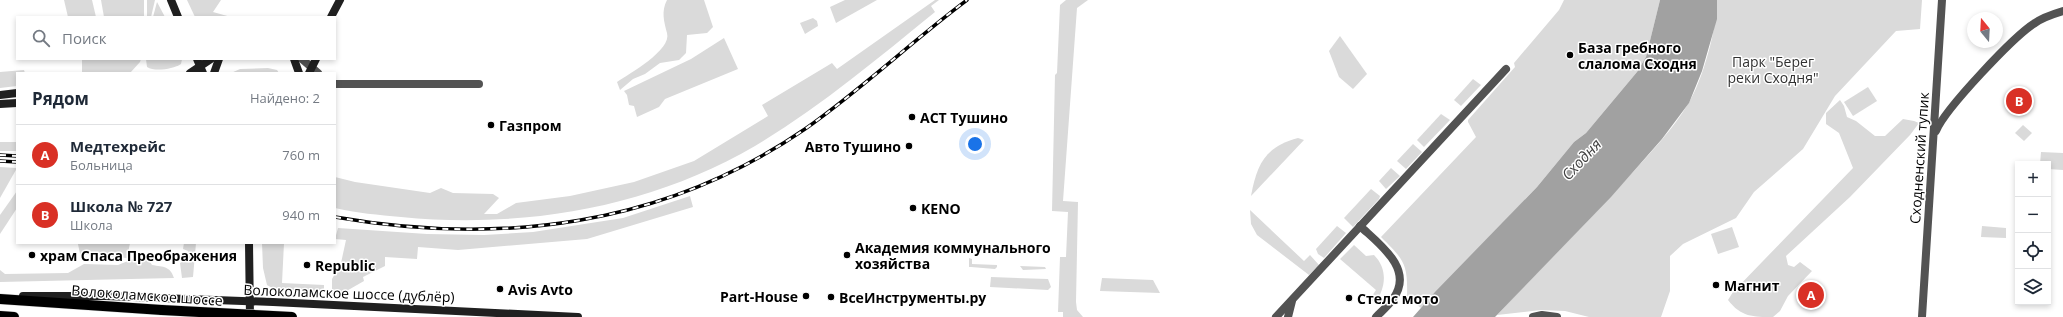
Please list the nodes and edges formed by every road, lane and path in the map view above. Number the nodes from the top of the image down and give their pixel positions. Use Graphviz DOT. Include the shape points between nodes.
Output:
graph roads {
  1 [pos="171,0"];
  2 [pos="340,0"];
  3 [pos="1942,0"];
  4 [pos="2063,11"];
  5 [pos="178,16"];
  6 [pos="332,16"];
  7 [pos="209,60"];
  8 [pos="219,60"];
  9 [pos="294,60"];
  10 [pos="303,60"];
  11 [pos="316,60"];
  12 [pos="200,66"];
  13 [pos="1506,69"];
  14 [pos="313,71"];
  15 [pos="191,72"];
  16 [pos="214,72"];
  17 [pos="299,72"];
  18 [pos="336,84"];
  19 [pos="479,84"];
  20 [pos="16,94"];
  21 [pos="0,95"];
  22 [pos="16,103"];
  23 [pos="0,104"];
  24 [pos="1934,136"];
  25 [pos="1360,226"];
  26 [pos="250,244"];
  27 [pos="1296,294"];
  28 [pos="0,298"];
  29 [pos="250,302"];
  30 [pos="0,316"];
  31 [pos="14,317"];
  32 [pos="250,317"];
  33 [pos="292,317"];
  34 [pos="578,317"];
  35 [pos="1276,317"];
  36 [pos="1288,317"];
  37 [pos="1376,317"];
  38 [pos="1533,317"];
  39 [pos="1557,317"];
  40 [pos="1922,317"];
  1 -- 5 [label="main road"];
  2 -- 6 [label="main road"];
  3 -- 24 [label="street, Сходненский тупик"];
  4 -- 24 [label="street" via="2034,23 2014,40 1946,112"];
  7 -- 12 [label="main road"];
  8 -- 16 [label="main road"];
  9 -- 17 [label="main road"];
  10 -- 14 [label="street"];
  11 -- 14 [label="main road"];
  12 -- 15 [label="main road"];
  13 -- 25 [label="street"];
  18 -- 19 [label="street"];
  20 -- 21 [label="main road"];
  22 -- 23 [label="main road"];
  24 -- 40 [label="street, Сходненский тупик"];
  25 -- 27 [label="street"];
  25 -- 37 [label="street" via="1395,260 1400,275 1400,283 1393,299"];
  26 -- 29 [label="main road"];
  27 -- 35 [label="street"];
  27 -- 36 [label="street" via="1290,305"];
  28 -- 29 [label="main road, Волоколамское шоссе (дублёр)" via="105,296"];
  28 -- 33 [label="main road, Волоколамское шоссе, bridge"];
  29 -- 32 [label="main road"];
  29 -- 34 [label="main road, Волоколамское шоссе (дублёр)"];
  30 -- 31 [label="main road"];
  38 -- 39 [label="street"];
}
